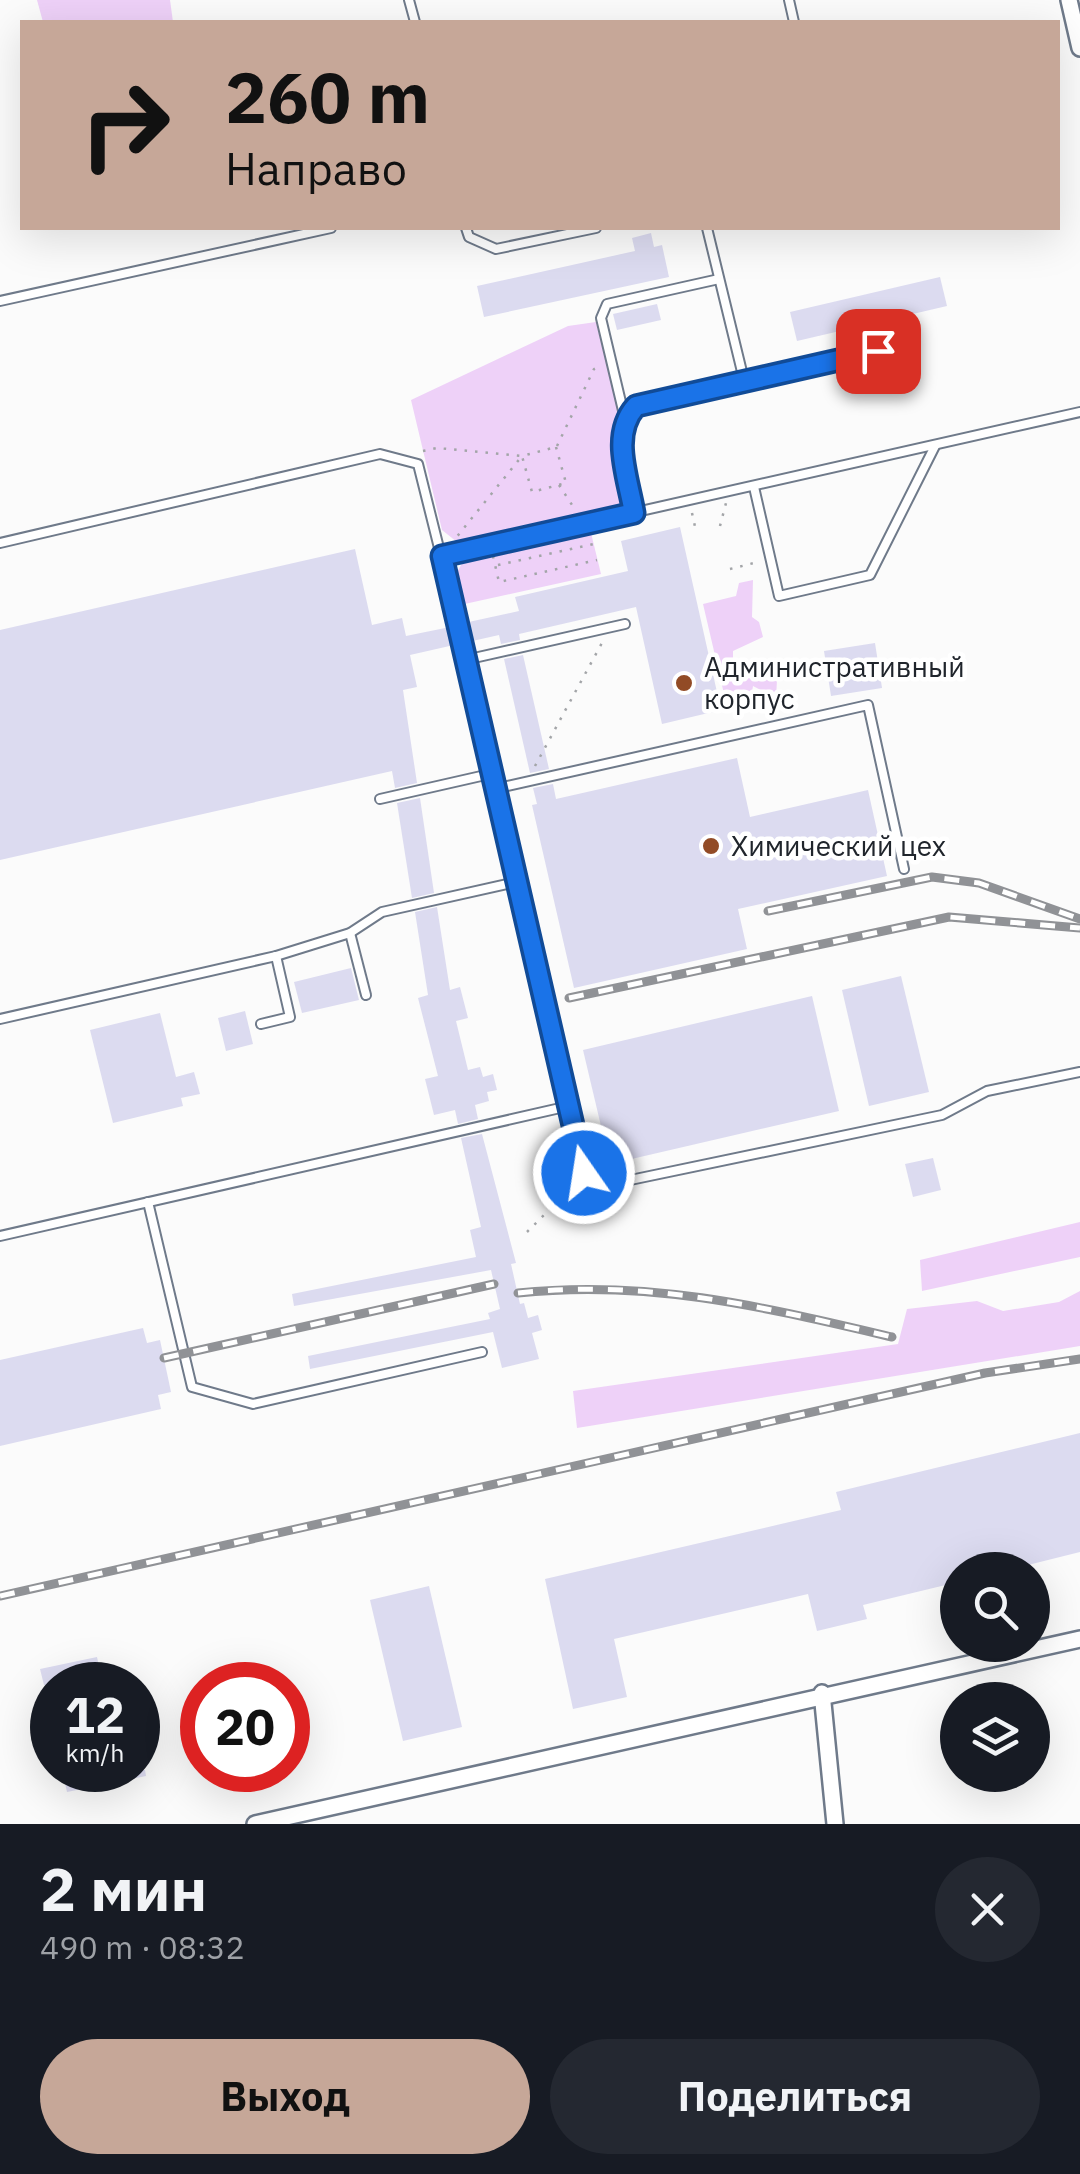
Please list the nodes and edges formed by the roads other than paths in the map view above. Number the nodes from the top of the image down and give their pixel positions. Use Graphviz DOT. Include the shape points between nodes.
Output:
graph roads {
  1 [pos="1069,0"];
  2 [pos="1080,48"];
  3 [pos="322,230"];
  4 [pos="467,230"];
  5 [pos="586,230"];
  6 [pos="707,230"];
  7 [pos="719,279"];
  8 [pos="0,301"];
  9 [pos="912,343"];
  10 [pos="744,380"];
  11 [pos="1080,412"];
  12 [pos="625,419"];
  13 [pos="935,446"];
  14 [pos="754,487"];
  15 [pos="634,513"];
  16 [pos="0,543"];
  17 [pos="442,556"];
  18 [pos="626,624"];
  19 [pos="465,660"];
  20 [pos="490,774"];
  21 [pos="494,789"];
  22 [pos="380,799"];
  23 [pos="904,869"];
  24 [pos="516,882"];
  25 [pos="350,933"];
  26 [pos="276,956"];
  27 [pos="366,995"];
  28 [pos="0,1018"];
  29 [pos="261,1024"];
  30 [pos="1080,1072"];
  31 [pos="568,1106"];
  32 [pos="148,1202"];
  33 [pos="0,1236"];
  34 [pos="482,1352"];
  35 [pos="1080,1639"];
  36 [pos="822,1693"];
  37 [pos="255,1824"];
  38 [pos="835,1824"];
  1 -- 2 [label="street"];
  3 -- 8 [label="lane"];
  4 -- 5 [label="lane" via="469,238 496,249"];
  6 -- 7 [label="lane"];
  7 -- 10 [label="lane"];
  7 -- 12 [label="lane" via="607,304 601,318"];
  9 -- 10 [label="lane"];
  10 -- 12 [label="lane" via="636,406"];
  11 -- 13 [label="lane"];
  12 -- 15 [label="lane" via="620,434"];
  13 -- 14 [label="lane"];
  13 -- 14 [label="lane" via="870,574 779,596"];
  14 -- 15 [label="lane"];
  15 -- 17 [label="lane"];
  16 -- 17 [label="lane" via="380,454 418,464"];
  17 -- 19 [label="lane"];
  18 -- 19 [label="lane"];
  19 -- 20 [label="lane"];
  20 -- 21 [label="lane"];
  20 -- 22 [label="lane"];
  21 -- 23 [label="lane" via="868,705"];
  21 -- 24 [label="lane"];
  24 -- 25 [label="lane" via="382,912"];
  24 -- 31 [label="lane"];
  25 -- 26 [label="lane"];
  25 -- 27 [label="lane"];
  26 -- 28 [label="lane"];
  26 -- 29 [label="lane" via="290,1017"];
  30 -- 31 [label="lane" via="986,1091 942,1115 616,1183 584,1173"];
  31 -- 32 [label="lane"];
  32 -- 33 [label="lane"];
  32 -- 34 [label="lane" via="192,1387 252,1404"];
  35 -- 36 [label="street"];
  36 -- 37 [label="street"];
  36 -- 38 [label="street"];
}
